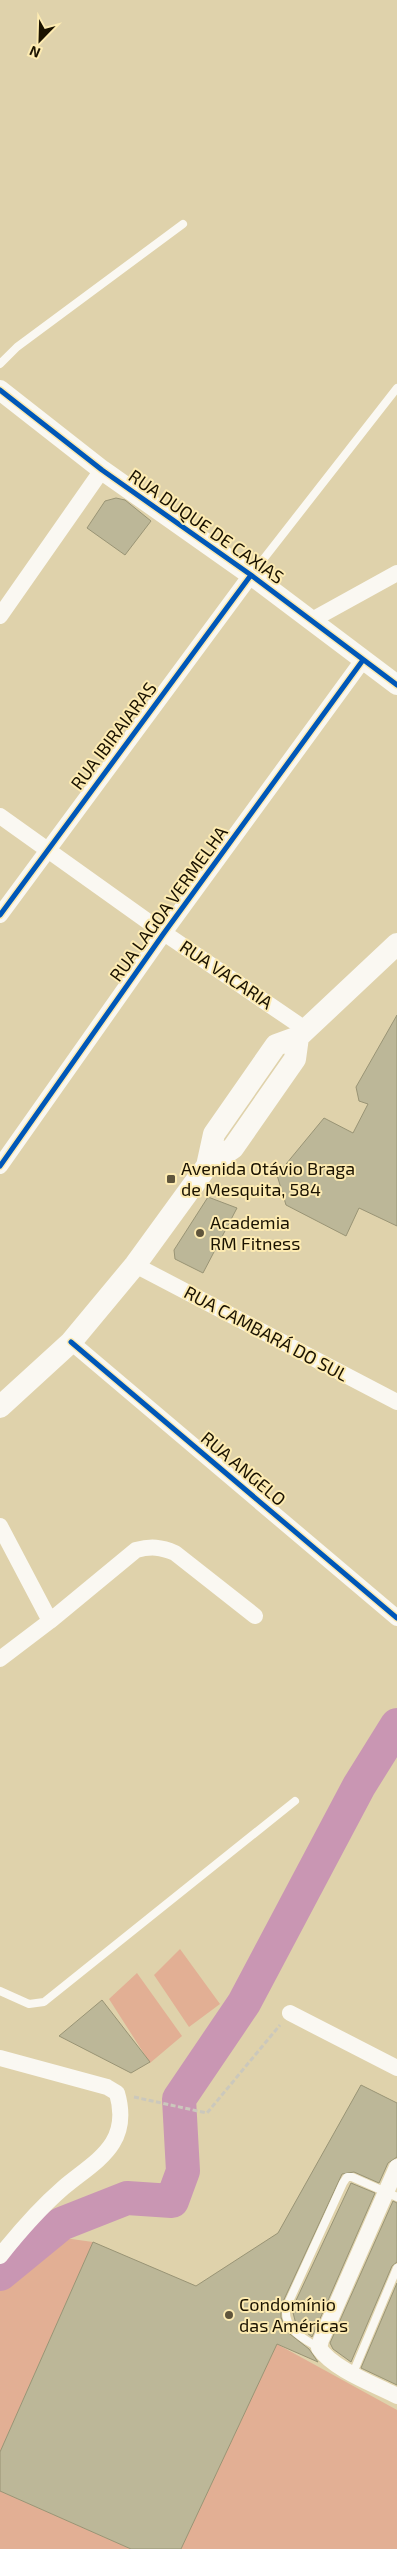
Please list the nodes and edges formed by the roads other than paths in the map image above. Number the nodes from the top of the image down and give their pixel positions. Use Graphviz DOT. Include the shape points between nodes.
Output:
graph roads {
  1 [pos="183,224"];
  2 [pos="0,364"];
  3 [pos="397,388"];
  4 [pos="0,390"];
  5 [pos="102,470"];
  6 [pos="397,573"];
  7 [pos="250,575"];
  8 [pos="0,616"];
  9 [pos="312,620"];
  10 [pos="364,660"];
  11 [pos="397,684"];
  12 [pos="0,816"];
  13 [pos="46,850"];
  14 [pos="0,915"];
  15 [pos="164,933"];
  16 [pos="397,944"];
  17 [pos="302,1033"];
  18 [pos="0,1166"];
  19 [pos="135,1264"];
  20 [pos="71,1342"];
  21 [pos="397,1402"];
  22 [pos="0,1407"];
  23 [pos="0,1526"];
  24 [pos="255,1616"];
  25 [pos="397,1618"];
  26 [pos="50,1621"];
  27 [pos="0,1659"];
  28 [pos="295,1801"];
  29 [pos="0,1991"];
  30 [pos="290,2013"];
  31 [pos="0,2058"];
  32 [pos="397,2068"];
  33 [pos="397,2167"];
  34 [pos="392,2194"];
  35 [pos="0,2256"];
  36 [pos="397,2268"];
  37 [pos="319,2348"];
  38 [pos="353,2373"];
  39 [pos="397,2396"];
  1 -- 2 [label="lane" via="18,347"];
  3 -- 7 [label="lane"];
  4 -- 5 [label="street, RUA DUQUE DE CAXIAS"];
  5 -- 7 [label="street, RUA DUQUE DE CAXIAS"];
  5 -- 8 [label="street"];
  6 -- 9 [label="street"];
  7 -- 9 [label="street, RUA DUQUE DE CAXIAS"];
  7 -- 13 [label="street, RUA IBIRAIARAS"];
  9 -- 10 [label="street, RUA DUQUE DE CAXIAS"];
  10 -- 11 [label="street, RUA DUQUE DE CAXIAS"];
  10 -- 15 [label="street, RUA LAGOA VERMELHA"];
  12 -- 13 [label="street, RUA VACARIA"];
  13 -- 14 [label="street, RUA IBIRAIARAS"];
  13 -- 15 [label="street, RUA VACARIA"];
  15 -- 17 [label="street, RUA VACARIA"];
  15 -- 18 [label="street, RUA LAGOA VERMELHA"];
  16 -- 17 [label="main road"];
  17 -- 19 [label="main road" via="277,1044 263,1061 214,1134 207,1166"];
  19 -- 20 [label="main road"];
  19 -- 21 [label="street, RUA CAMBARÁ DO SUL"];
  20 -- 22 [label="main road"];
  20 -- 25 [label="street, RUA ANGELO"];
  23 -- 26 [label="street"];
  24 -- 26 [label="street" via="175,1553 148,1547 136,1550"];
  26 -- 27 [label="street"];
  28 -- 29 [label="lane" via="44,2002 29,2004"];
  30 -- 32 [label="street"];
  31 -- 35 [label="street" via="112,2090 120,2113 110,2149 63,2188"];
  33 -- 34 [label="street"];
  34 -- 37 [label="street"];
  34 -- 37 [label="lane" via="347,2177 286,2308 285,2318 290,2328"];
  36 -- 38 [label="lane"];
  37 -- 38 [label="street" via="336,2364"];
  38 -- 39 [label="street"];
}
